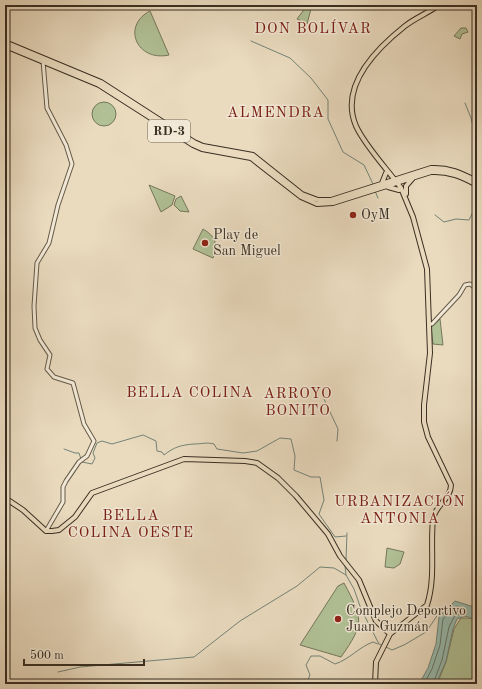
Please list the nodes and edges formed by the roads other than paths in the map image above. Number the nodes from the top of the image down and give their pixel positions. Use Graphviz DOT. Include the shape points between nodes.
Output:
graph roads {
  1 [pos="434,5"];
  2 [pos="439,5"];
  3 [pos="5,42"];
  4 [pos="5,46"];
  5 [pos="43,60"];
  6 [pos="388,173"];
  7 [pos="402,177"];
  8 [pos="415,177"];
  9 [pos="394,181"];
  10 [pos="477,181"];
  11 [pos="384,185"];
  12 [pos="477,185"];
  13 [pos="399,190"];
  14 [pos="406,199"];
  15 [pos="413,222"];
  16 [pos="477,289"];
  17 [pos="429,324"];
  18 [pos="5,498"];
  19 [pos="46,531"];
  20 [pos="390,634"];
  21 [pos="375,684"];
  1 -- 6 [label="main road" via="404,23 370,56 359,72 352,91 350,110 354,129"];
  2 -- 6 [label="main road" via="405,26 372,57 360,74 354,92 352,108 357,127"];
  3 -- 5 [label="main road, RD-3"];
  4 -- 5 [label="main road, RD-3"];
  5 -- 11 [label="main road, RD-3" via="99,85 192,145 253,159 301,197 313,203 329,204"];
  5 -- 19 [label="street" via="47,108 66,145 72,164 48,246 37,261 35,325 40,340 50,355 47,369 54,378 73,383 84,424 94,439 89,454 66,480 63,502"];
  6 -- 7 [label="main road"];
  6 -- 9 [label="main road"];
  6 -- 11 [label="main road"];
  7 -- 9 [label="main road, RD-3"];
  7 -- 10 [label="main road, RD-3" via="441,167 452,169"];
  8 -- 9 [label="main road, RD-3"];
  8 -- 12 [label="main road, RD-3" via="442,171"];
  8 -- 14 [label="main road" via="406,186"];
  9 -- 11 [label="main road, RD-3"];
  9 -- 13 [label="main road"];
  9 -- 14 [label="main road"];
  11 -- 13 [label="main road"];
  13 -- 15 [label="main road"];
  14 -- 15 [label="main road"];
  15 -- 17 [label="main road" via="427,266"];
  16 -- 17 [label="street" via="469,284 465,285 460,296 432,324"];
  17 -- 20 [label="main road" via="430,353 424,422 428,437 452,488 433,519 426,605"];
  18 -- 19 [label="main road"];
  19 -- 20 [label="main road" via="59,530 79,513 92,493 164,466 184,459 245,461 264,467 278,478 328,534 340,556 359,580 376,621"];
  20 -- 21 [label="main road" via="375,667"];
}
